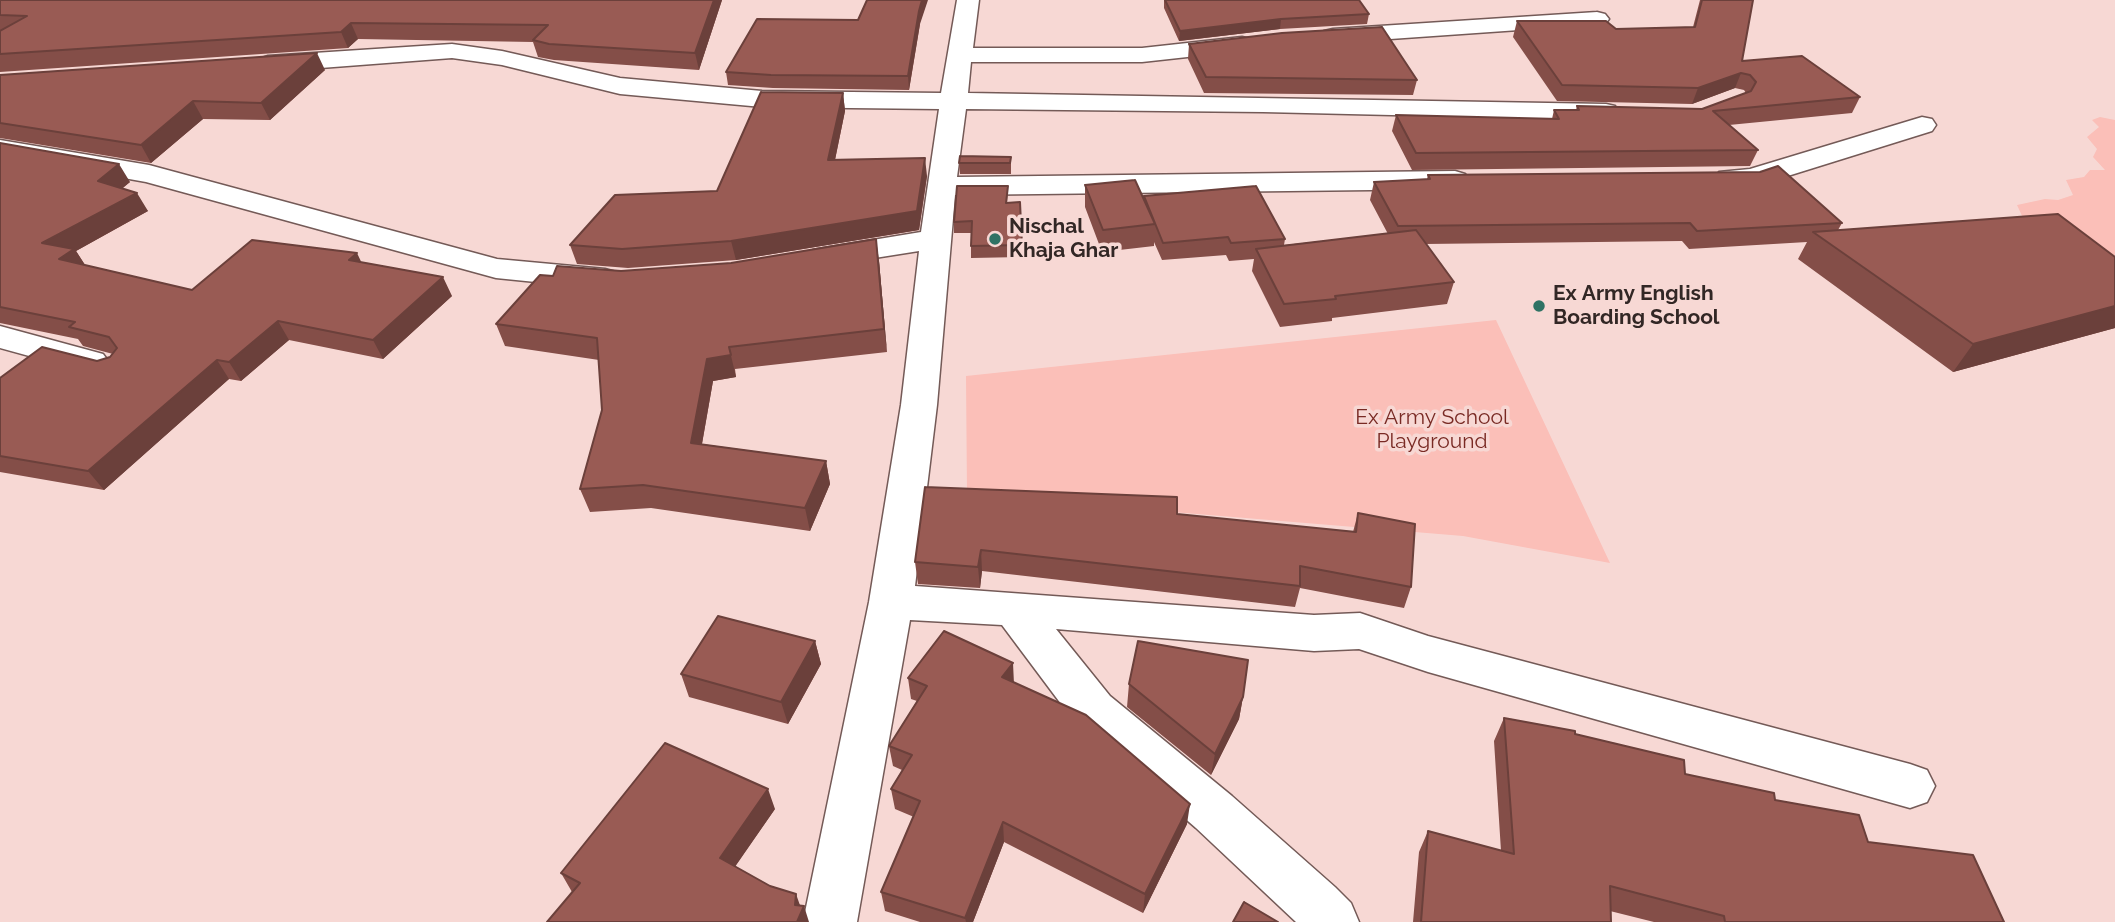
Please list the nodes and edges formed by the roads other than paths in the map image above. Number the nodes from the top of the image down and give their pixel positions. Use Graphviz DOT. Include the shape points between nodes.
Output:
graph roads {
  1 [pos="968,0"];
  2 [pos="1597,19"];
  3 [pos="1305,37"];
  4 [pos="1266,41"];
  5 [pos="960,55"];
  6 [pos="245,66"];
  7 [pos="954,100"];
  8 [pos="1636,113"];
  9 [pos="1922,125"];
  10 [pos="0,148"];
  11 [pos="1698,178"];
  12 [pos="1481,179"];
  13 [pos="941,186"];
  14 [pos="936,239"];
  15 [pos="802,261"];
  16 [pos="628,281"];
  17 [pos="0,337"];
  18 [pos="110,367"];
  19 [pos="891,602"];
  20 [pos="1014,609"];
  21 [pos="1910,786"];
  22 [pos="830,922"];
  23 [pos="1332,922"];
  1 -- 5 [label="street"];
  2 -- 3 [label="street"];
  4 -- 5 [label="street" via="1142,55"];
  5 -- 7 [label="street"];
  6 -- 7 [label="street" via="452,51 620,86 762,99"];
  7 -- 8 [label="street"];
  7 -- 13 [label="street"];
  9 -- 11 [label="street" via="1752,178"];
  10 -- 16 [label="street" via="162,177 496,268"];
  12 -- 13 [label="street"];
  13 -- 14 [label="street"];
  14 -- 15 [label="street"];
  14 -- 19 [label="street" via="919,405"];
  17 -- 18 [label="street"];
  19 -- 20 [label="street"];
  19 -- 22 [label="street"];
  20 -- 21 [label="street" via="1314,633 1360,631 1428,654"];
  20 -- 23 [label="street" via="1093,710 1214,812"];
}
